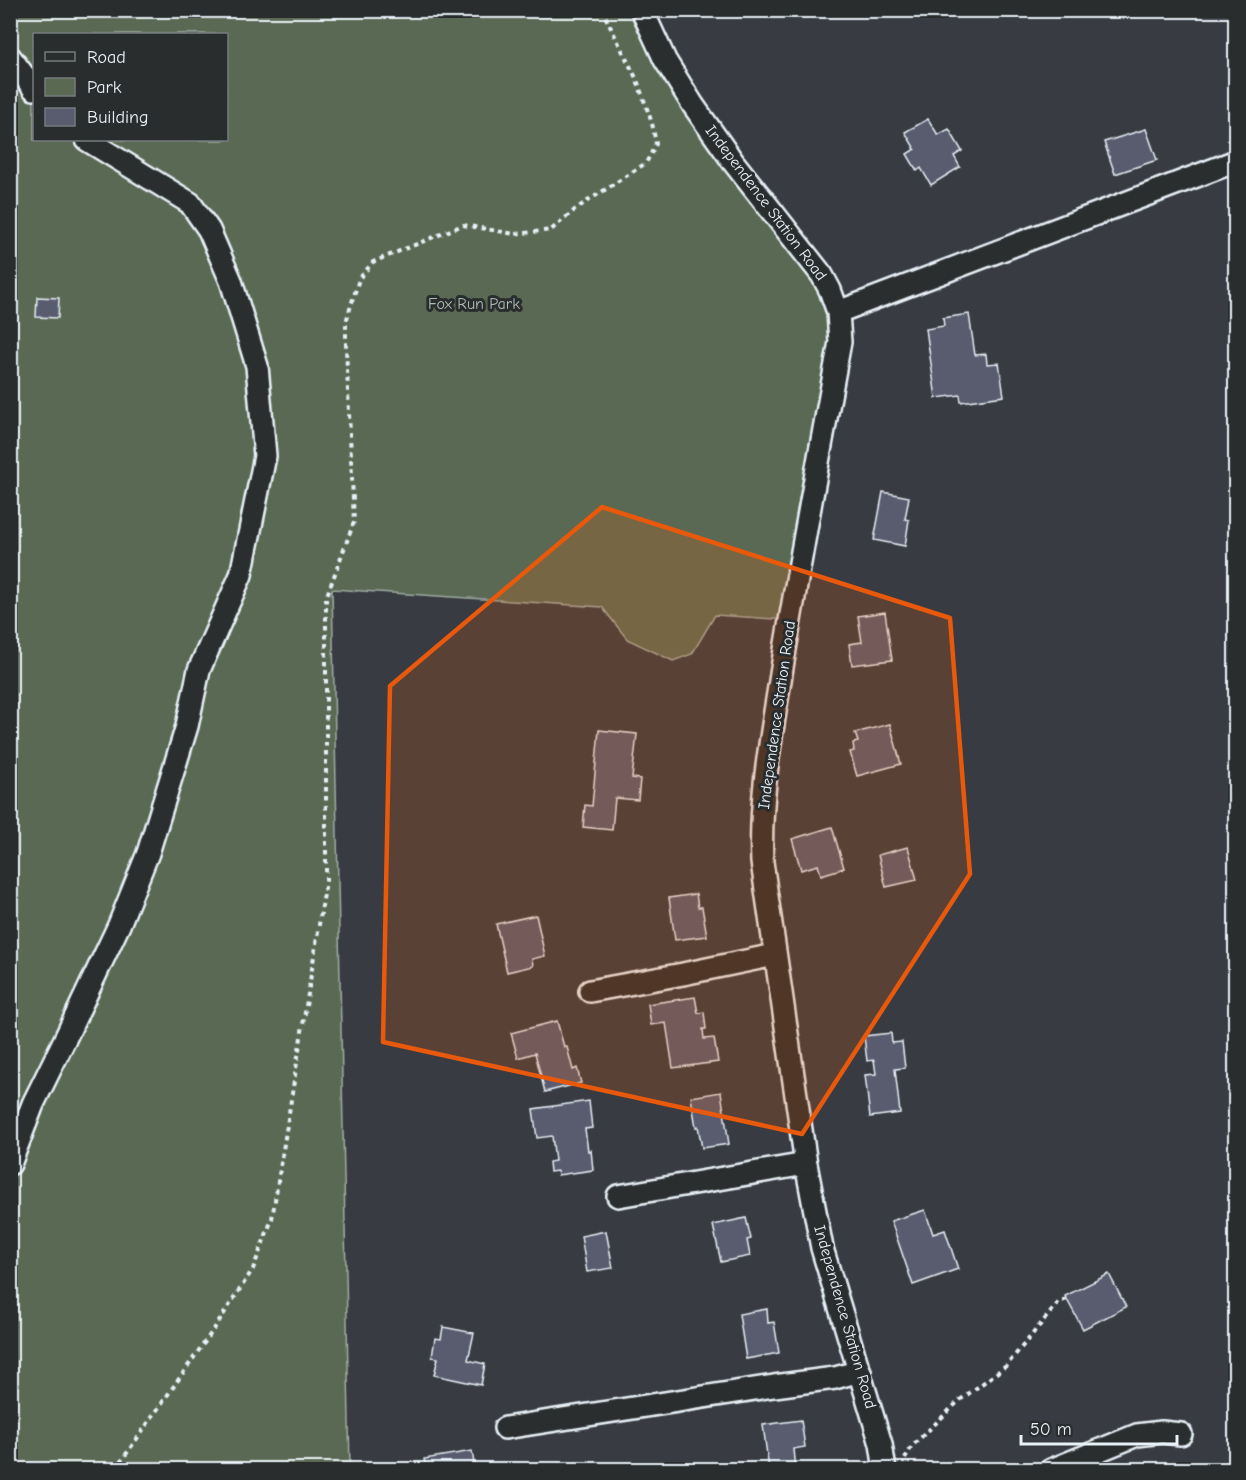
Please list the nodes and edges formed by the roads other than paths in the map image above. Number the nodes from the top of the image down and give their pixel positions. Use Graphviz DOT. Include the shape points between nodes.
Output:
graph roads {
  1 [pos="642,10"];
  2 [pos="10,57"];
  3 [pos="33,88"];
  4 [pos="89,141"];
  5 [pos="1236,161"];
  6 [pos="838,312"];
  7 [pos="775,955"];
  8 [pos="590,992"];
  9 [pos="10,1164"];
  10 [pos="806,1164"];
  11 [pos="618,1196"];
  12 [pos="860,1371"];
  13 [pos="504,1428"];
  14 [pos="1181,1434"];
  15 [pos="885,1467"];
  16 [pos="1051,1470"];
  1 -- 6 [label="street, Independence Station Road" via="664,60 693,105 822,275"];
  2 -- 3 [label="street"];
  4 -- 9 [label="street" via="190,203 209,230 231,281 257,366 265,456 241,575 199,670 187,726 148,853 119,925 33,1104"];
  5 -- 6 [label="street"];
  6 -- 7 [label="street, Independence Station Road" via="840,342 764,785 760,838"];
  7 -- 8 [label="street"];
  7 -- 10 [label="street, Independence Station Road"];
  10 -- 11 [label="street"];
  10 -- 12 [label="street, Independence Station Road" via="822,1248"];
  12 -- 13 [label="street"];
  12 -- 15 [label="street, Independence Station Road"];
  14 -- 16 [label="street" via="1137,1435"];
}
